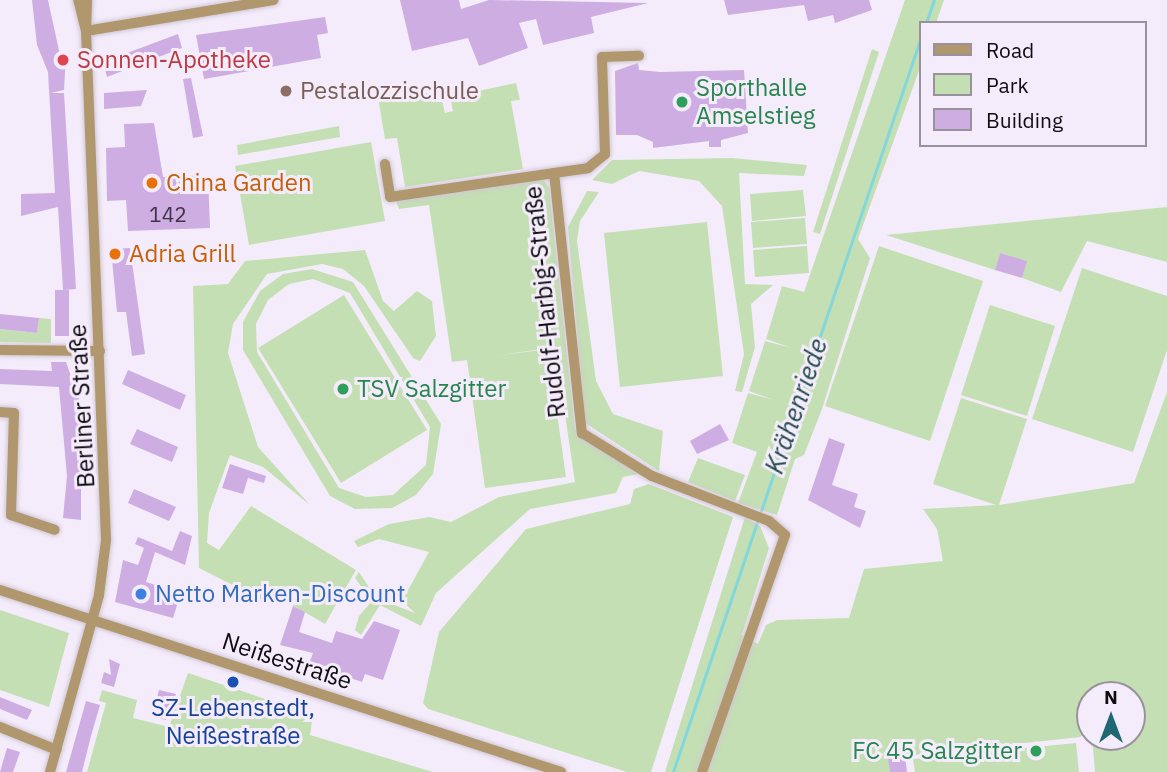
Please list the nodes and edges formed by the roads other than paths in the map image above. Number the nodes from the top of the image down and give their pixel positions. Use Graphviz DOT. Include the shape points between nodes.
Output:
graph roads {
  1 [pos="78,0"];
  2 [pos="87,0"];
  3 [pos="273,0"];
  4 [pos="86,31"];
  5 [pos="639,56"];
  6 [pos="385,164"];
  7 [pos="554,173"];
  8 [pos="0,350"];
  9 [pos="100,351"];
  10 [pos="0,412"];
  11 [pos="55,530"];
  12 [pos="0,590"];
  13 [pos="93,620"];
  14 [pos="0,727"];
  15 [pos="57,750"];
  16 [pos="50,772"];
  17 [pos="561,772"];
  18 [pos="702,772"];
  1 -- 4 [label="street, Berliner Straße"];
  2 -- 4 [label="street, Berliner Straße"];
  3 -- 4 [label="street"];
  4 -- 9 [label="street, Berliner Straße"];
  5 -- 7 [label="street" via="602,57 606,154 587,168"];
  6 -- 7 [label="street, Rudolf-Harbig-Straße" via="390,197"];
  7 -- 18 [label="street, Rudolf-Harbig-Straße" via="582,433 652,476 782,529 785,542"];
  8 -- 9 [label="street"];
  9 -- 13 [label="street, Berliner Straße" via="106,540"];
  10 -- 11 [label="street" via="14,413 12,515"];
  12 -- 13 [label="street, Neißestraße"];
  13 -- 15 [label="street, Berliner Straße"];
  13 -- 17 [label="street, Neißestraße"];
  14 -- 15 [label="street"];
  15 -- 16 [label="street, Berliner Straße"];
}
